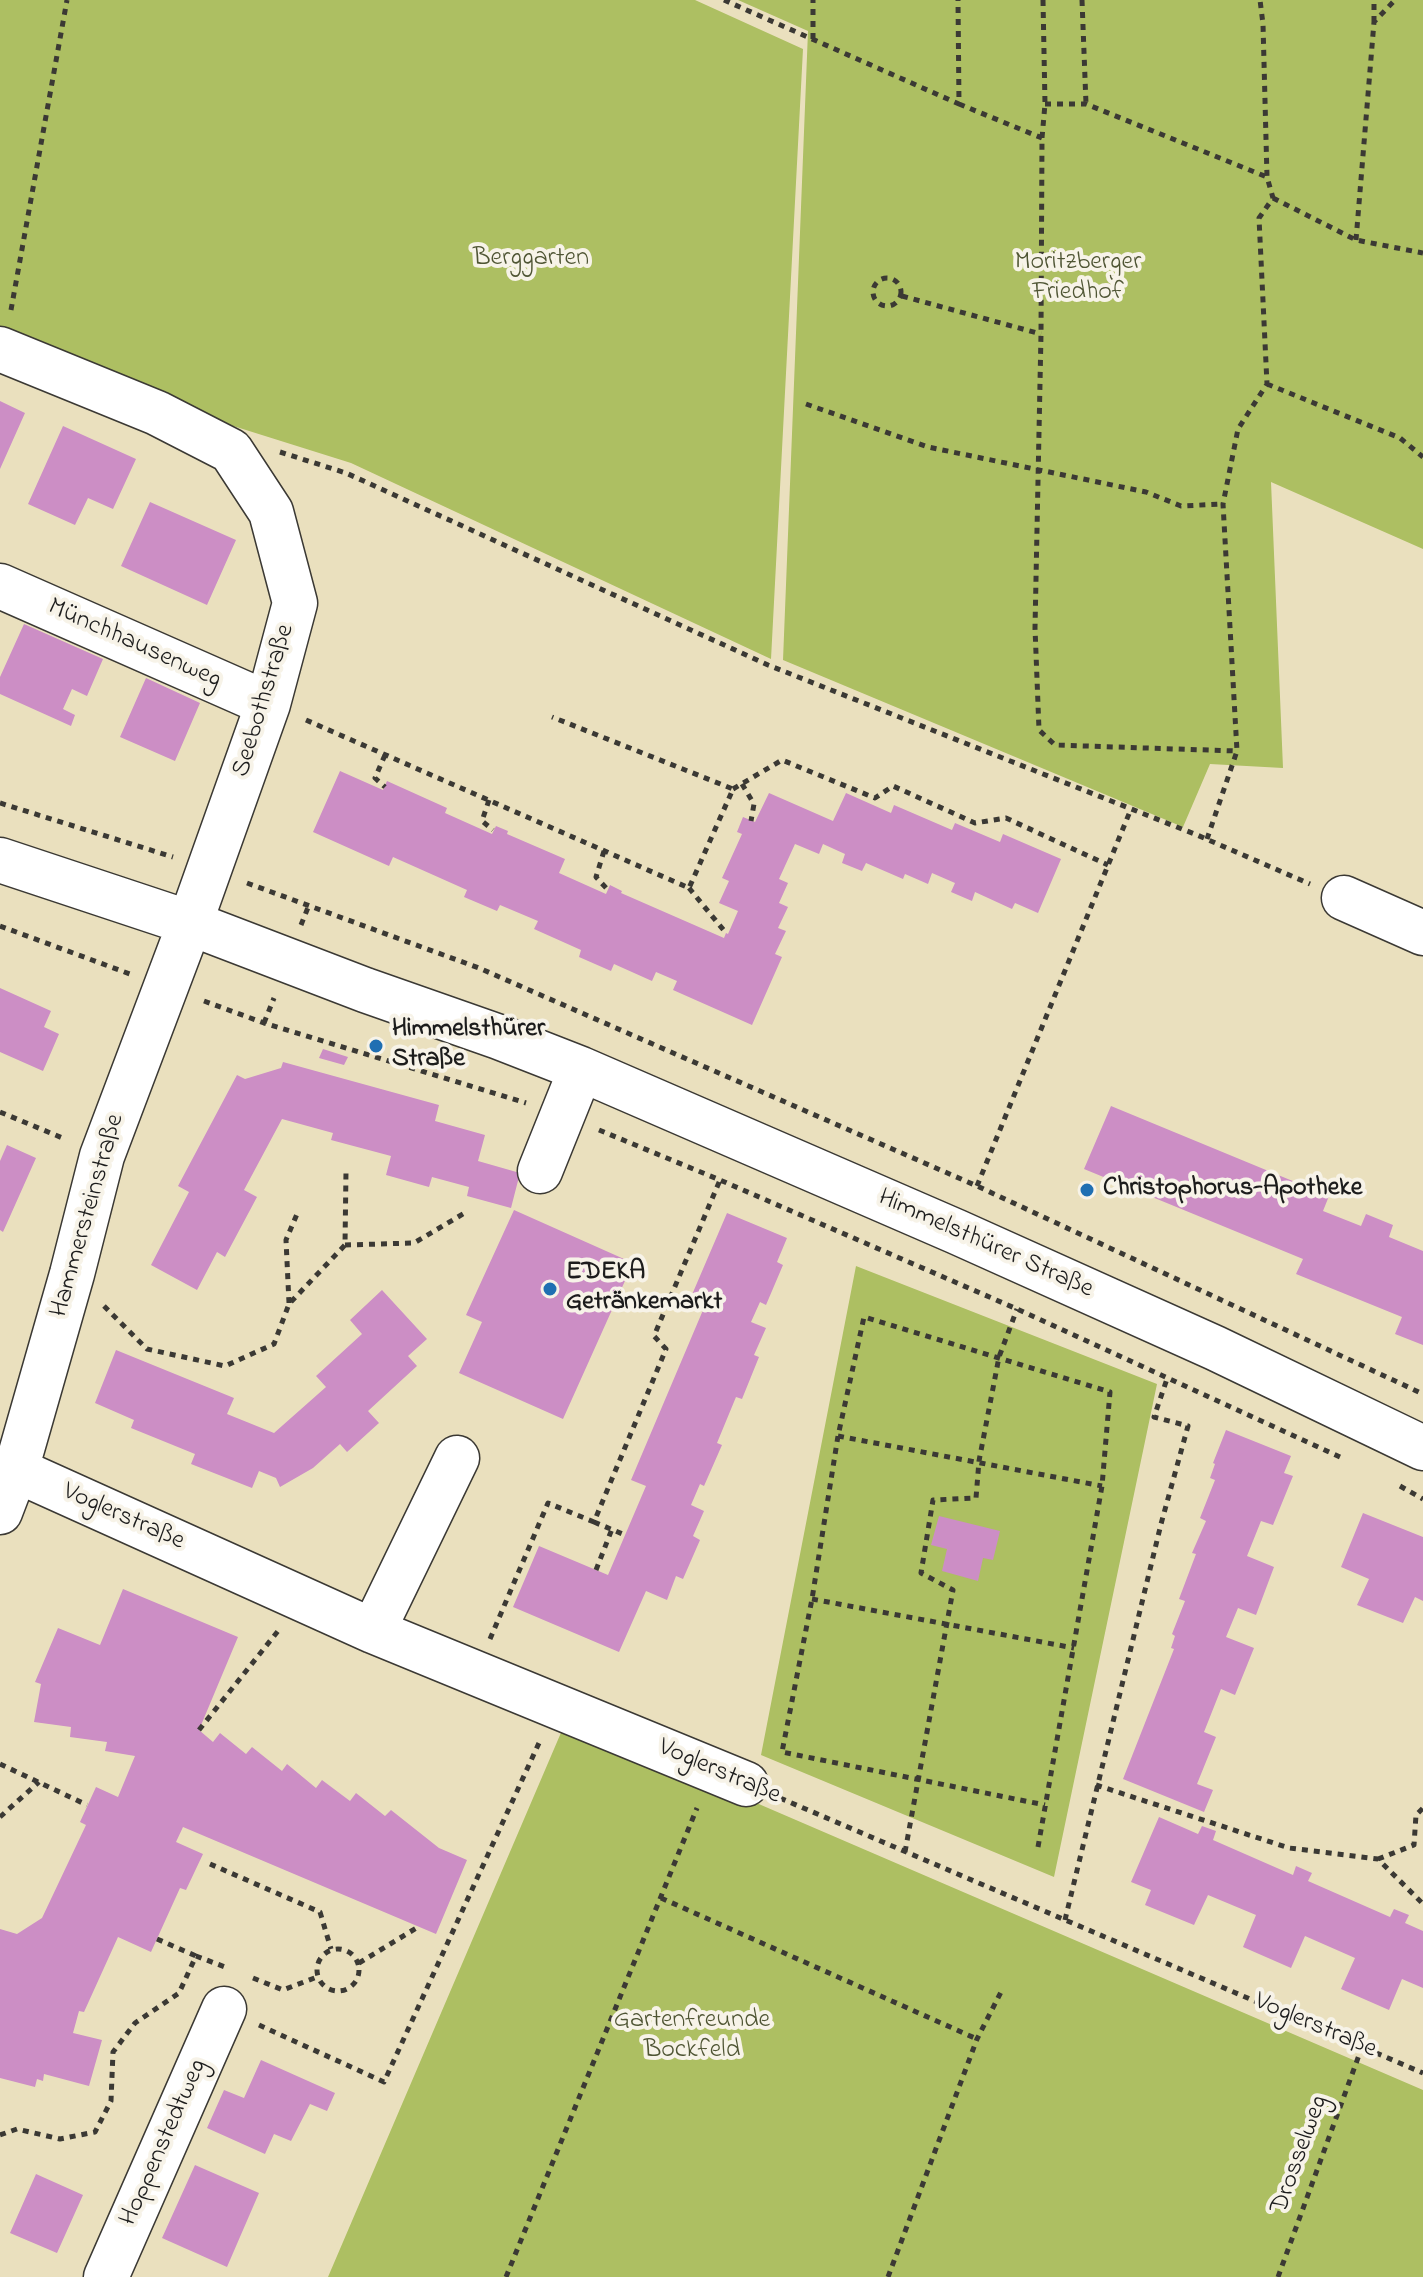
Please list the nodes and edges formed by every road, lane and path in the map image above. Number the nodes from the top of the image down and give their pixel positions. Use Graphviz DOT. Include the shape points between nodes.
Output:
graph roads {
  1 [pos="67,0"];
  2 [pos="724,0"];
  3 [pos="813,0"];
  4 [pos="958,0"];
  5 [pos="1043,0"];
  6 [pos="1082,0"];
  7 [pos="1260,0"];
  8 [pos="1374,0"];
  9 [pos="1395,0"];
  10 [pos="1374,22"];
  11 [pos="813,39"];
  12 [pos="959,104"];
  13 [pos="1045,104"];
  14 [pos="1086,104"];
  15 [pos="1042,138"];
  16 [pos="1267,177"];
  17 [pos="1273,198"];
  18 [pos="1356,240"];
  19 [pos="1423,253"];
  20 [pos="902,296"];
  21 [pos="1041,334"];
  22 [pos="2,350"];
  23 [pos="1267,384"];
  24 [pos="806,404"];
  25 [pos="231,451"];
  26 [pos="1423,457"];
  27 [pos="1038,471"];
  28 [pos="1223,504"];
  29 [pos="0,586"];
  30 [pos="268,704"];
  31 [pos="552,717"];
  32 [pos="1237,751"];
  33 [pos="385,755"];
  34 [pos="742,784"];
  35 [pos="385,787"];
  36 [pos="733,789"];
  37 [pos="489,800"];
  38 [pos="1131,809"];
  39 [pos="751,821"];
  40 [pos="493,830"];
  41 [pos="1207,839"];
  42 [pos="604,851"];
  43 [pos="0,860"];
  44 [pos="1108,865"];
  45 [pos="689,888"];
  46 [pos="608,890"];
  47 [pos="1344,898"];
  48 [pos="190,923"];
  49 [pos="0,926"];
  50 [pos="726,933"];
  51 [pos="1423,933"];
  52 [pos="165,987"];
  53 [pos="581,1069"];
  54 [pos="0,1112"];
  55 [pos="563,1115"];
  56 [pos="102,1156"];
  57 [pos="346,1171"];
  58 [pos="540,1171"];
  59 [pos="720,1180"];
  60 [pos="977,1186"];
  61 [pos="468,1211"];
  62 [pos="297,1214"];
  63 [pos="345,1245"];
  64 [pos="72,1274"];
  65 [pos="289,1304"];
  66 [pos="1017,1309"];
  67 [pos="999,1357"];
  68 [pos="1168,1376"];
  69 [pos="838,1436"];
  70 [pos="1423,1448"];
  71 [pos="457,1458"];
  72 [pos="979,1461"];
  73 [pos="1353,1463"];
  74 [pos="16,1470"];
  75 [pos="1396,1484"];
  76 [pos="1102,1486"];
  77 [pos="1423,1499"];
  78 [pos="0,1512"];
  79 [pos="594,1522"];
  80 [pos="612,1529"];
  81 [pos="625,1535"];
  82 [pos="596,1570"];
  83 [pos="303,1599"];
  84 [pos="812,1599"];
  85 [pos="947,1625"];
  86 [pos="373,1631"];
  87 [pos="1074,1648"];
  88 [pos="476,1672"];
  89 [pos="557,1706"];
  90 [pos="199,1730"];
  91 [pos="0,1764"];
  92 [pos="730,1777"];
  93 [pos="920,1779"];
  94 [pos="39,1782"];
  95 [pos="1096,1785"];
  96 [pos="87,1805"];
  97 [pos="1045,1805"];
  98 [pos="1423,1808"];
  99 [pos="0,1817"];
  100 [pos="1038,1847"];
  101 [pos="905,1852"];
  102 [pos="1378,1859"];
  103 [pos="210,1864"];
  104 [pos="661,1898"];
  105 [pos="1423,1904"];
  106 [pos="1065,1920"];
  107 [pos="418,1927"];
  108 [pos="157,1939"];
  109 [pos="331,1949"];
  110 [pos="196,1956"];
  111 [pos="359,1963"];
  112 [pos="317,1977"];
  113 [pos="230,1983"];
  114 [pos="1002,1990"];
  115 [pos="977,2039"];
  116 [pos="1362,2047"];
  117 [pos="1423,2073"];
  118 [pos="0,2135"];
  119 [pos="106,2277"];
  120 [pos="506,2277"];
  121 [pos="888,2277"];
  122 [pos="1278,2277"];
  1 -- 22 [label="path"];
  2 -- 11 [label="path"];
  3 -- 11 [label="path"];
  4 -- 12 [label="path"];
  5 -- 13 [label="path"];
  6 -- 14 [label="path"];
  7 -- 16 [label="path"];
  8 -- 10 [label="path"];
  9 -- 10 [label="path"];
  10 -- 18 [label="path"];
  11 -- 12 [label="path"];
  12 -- 15 [label="path"];
  13 -- 14 [label="path"];
  13 -- 15 [label="path"];
  14 -- 16 [label="path"];
  15 -- 21 [label="path"];
  16 -- 17 [label="path"];
  17 -- 18 [label="path"];
  17 -- 23 [label="path" via="1259,218"];
  18 -- 19 [label="path"];
  20 -- 20 [label="path" via="894,306 882,306 874,299 873,287 880,278 892,277 901,285"];
  20 -- 21 [label="path"];
  21 -- 27 [label="path"];
  22 -- 25 [label="street, Seebothstraße" via="157,413"];
  23 -- 26 [label="path" via="1400,438"];
  23 -- 28 [label="path" via="1238,429"];
  24 -- 27 [label="path" via="928,447"];
  25 -- 30 [label="street, Seebothstraße" via="271,512 295,603"];
  25 -- 38 [label="path" via="271,449 346,473 768,665"];
  27 -- 28 [label="path" via="1146,492 1181,506"];
  27 -- 32 [label="path" via="1039,730 1055,745"];
  28 -- 32 [label="path"];
  29 -- 30 [label="street, Münchhausenweg"];
  30 -- 33 [label="path"];
  30 -- 48 [label="street, Seebothstraße"];
  31 -- 36 [label="path"];
  32 -- 41 [label="path"];
  33 -- 35 [label="path" via="375,778"];
  33 -- 37 [label="path"];
  34 -- 36 [label="path"];
  34 -- 39 [label="path" via="754,804"];
  34 -- 44 [label="path" via="782,760 875,798 893,786 975,823 1006,818"];
  36 -- 45 [label="path"];
  37 -- 40 [label="path" via="482,821"];
  37 -- 42 [label="path"];
  38 -- 41 [label="path"];
  38 -- 44 [label="path"];
  41 -- 47 [label="path"];
  42 -- 45 [label="path"];
  42 -- 46 [label="path" via="596,877"];
  43 -- 48 [label="street, Himmelsthürer Straße"];
  44 -- 60 [label="path"];
  45 -- 50 [label="path"];
  47 -- 51 [label="street"];
  48 -- 52 [label="street, Hammersteinstraße"];
  48 -- 53 [label="street, Himmelsthürer Straße"];
  49 -- 52 [label="path"];
  52 -- 55 [label="path"];
  52 -- 56 [label="street, Hammersteinstraße"];
  53 -- 55 [label="street"];
  53 -- 70 [label="street, Himmelsthürer Straße" via="1215,1348"];
  54 -- 56 [label="path"];
  55 -- 58 [label="street"];
  55 -- 59 [label="path"];
  56 -- 64 [label="street, Hammersteinstraße"];
  57 -- 63 [label="path"];
  59 -- 66 [label="path"];
  59 -- 79 [label="path" via="654,1336 666,1349"];
  61 -- 63 [label="path" via="414,1243"];
  62 -- 65 [label="path" via="286,1240"];
  63 -- 65 [label="path"];
  64 -- 65 [label="path" via="147,1349 225,1366 274,1344"];
  64 -- 74 [label="street, Hammersteinstraße"];
  66 -- 67 [label="path"];
  66 -- 68 [label="path"];
  67 -- 69 [label="path" via="864,1317"];
  67 -- 72 [label="path"];
  67 -- 76 [label="path" via="1110,1392"];
  68 -- 73 [label="path"];
  68 -- 95 [label="path" via="1154,1417 1188,1426"];
  69 -- 72 [label="path"];
  69 -- 84 [label="path"];
  71 -- 86 [label="street"];
  72 -- 76 [label="path"];
  72 -- 85 [label="path" via="976,1498 933,1500 921,1573 953,1590"];
  74 -- 78 [label="street, Hammersteinstraße"];
  74 -- 83 [label="street, Voglerstraße"];
  75 -- 77 [label="path"];
  76 -- 87 [label="path"];
  79 -- 80 [label="path"];
  79 -- 88 [label="path" via="548,1503"];
  80 -- 81 [label="path"];
  80 -- 82 [label="path"];
  83 -- 86 [label="street, Voglerstraße"];
  83 -- 90 [label="path"];
  84 -- 85 [label="path"];
  84 -- 93 [label="path" via="782,1752"];
  85 -- 87 [label="path"];
  85 -- 93 [label="path"];
  86 -- 88 [label="street, Voglerstraße"];
  87 -- 97 [label="path"];
  88 -- 89 [label="street, Voglerstraße"];
  89 -- 92 [label="street, Voglerstraße"];
  89 -- 113 [label="path" via="384,2082"];
  91 -- 94 [label="path"];
  92 -- 101 [label="path, Voglerstraße"];
  92 -- 104 [label="path"];
  93 -- 97 [label="path"];
  93 -- 101 [label="path"];
  94 -- 96 [label="path"];
  94 -- 99 [label="path"];
  95 -- 102 [label="path" via="1289,1848"];
  95 -- 106 [label="path"];
  97 -- 100 [label="path"];
  98 -- 102 [label="path" via="1416,1815 1414,1845"];
  101 -- 106 [label="path, Voglerstraße"];
  102 -- 105 [label="path"];
  103 -- 109 [label="path" via="320,1912"];
  104 -- 115 [label="path"];
  104 -- 120 [label="path"];
  106 -- 116 [label="path, Voglerstraße"];
  107 -- 111 [label="path"];
  108 -- 110 [label="path"];
  109 -- 111 [label="path" via="348,1950"];
  109 -- 112 [label="path" via="318,1960"];
  110 -- 113 [label="path"];
  110 -- 118 [label="path" via="179,1993 135,2023 113,2052 111,2101 95,2132 60,2139 17,2129"];
  111 -- 112 [label="path" via="358,1980 345,1991 328,1990"];
  112 -- 113 [label="path" via="283,1990"];
  113 -- 119 [label="street, Hoppenstedtweg"];
  114 -- 115 [label="path"];
  115 -- 121 [label="path"];
  116 -- 117 [label="path, Voglerstraße"];
  116 -- 122 [label="path, Drosselweg"];
}
